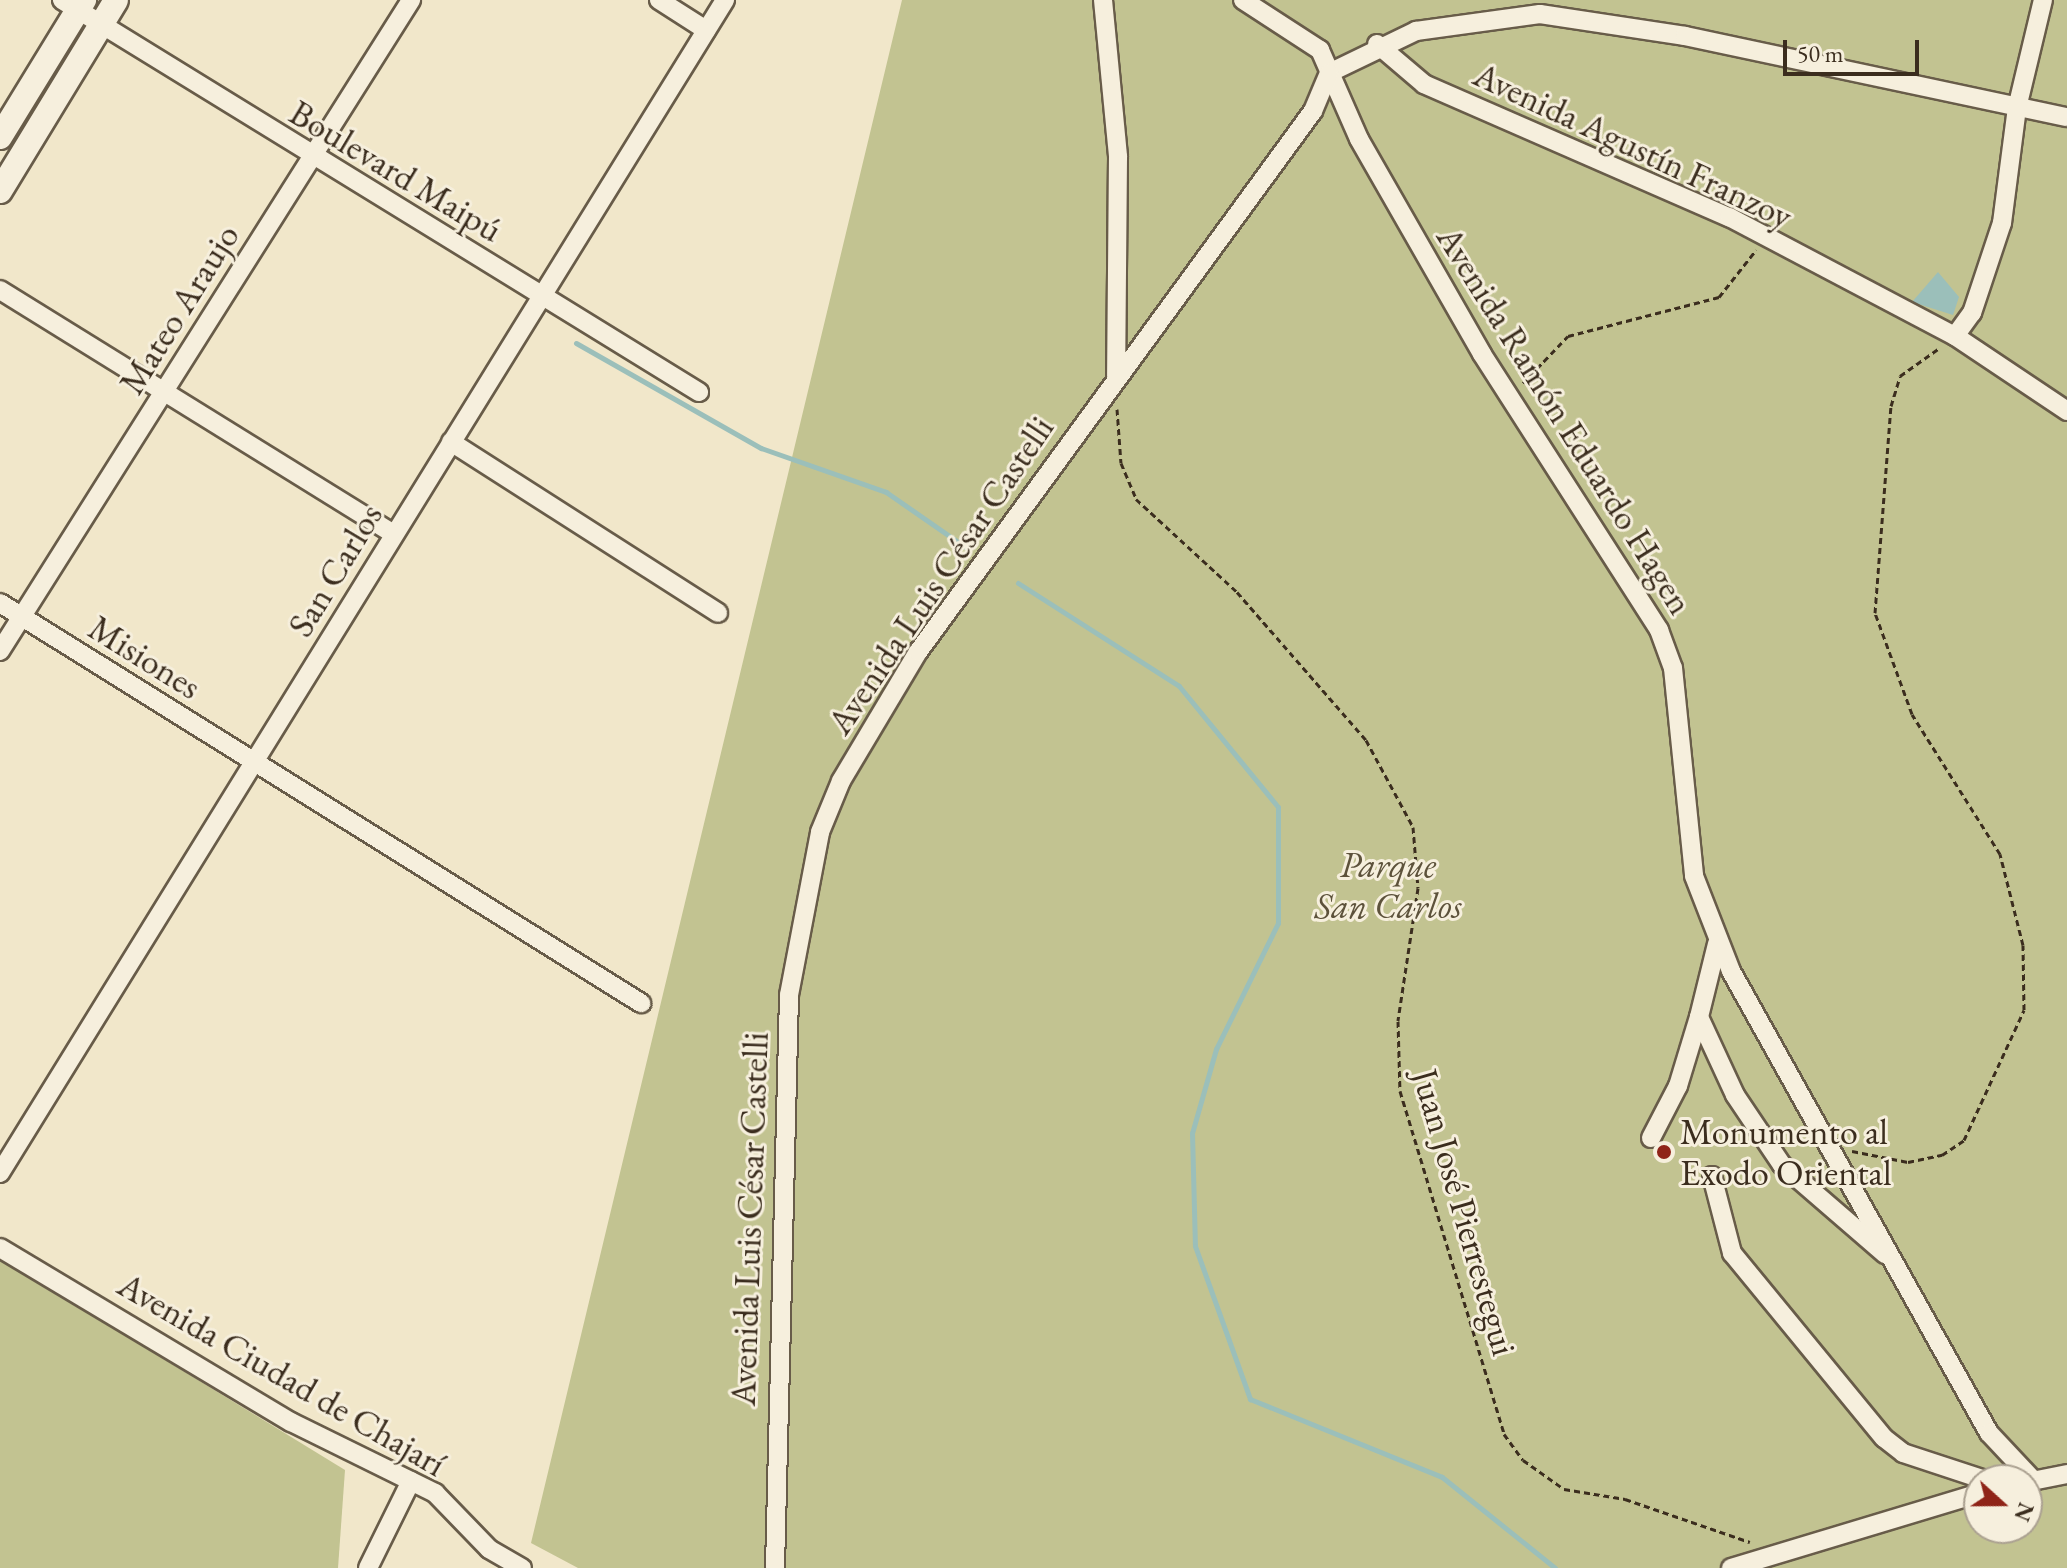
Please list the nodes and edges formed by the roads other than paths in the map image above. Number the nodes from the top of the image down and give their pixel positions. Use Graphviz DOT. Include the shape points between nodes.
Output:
graph roads {
  1 [pos="116,0"];
  2 [pos="411,0"];
  3 [pos="659,0"];
  4 [pos="725,0"];
  5 [pos="1103,0"];
  6 [pos="1243,0"];
  7 [pos="2043,0"];
  8 [pos="74,3"];
  9 [pos="100,25"];
  10 [pos="706,30"];
  11 [pos="1377,44"];
  12 [pos="1329,73"];
  13 [pos="2017,108"];
  14 [pos="2067,117"];
  15 [pos="0,137"];
  16 [pos="310,158"];
  17 [pos="0,191"];
  18 [pos="0,290"];
  19 [pos="541,295"];
  20 [pos="1955,336"];
  21 [pos="1116,377"];
  22 [pos="699,392"];
  23 [pos="164,394"];
  24 [pos="2067,411"];
  25 [pos="451,442"];
  26 [pos="394,534"];
  27 [pos="0,603"];
  28 [pos="718,613"];
  29 [pos="22,617"];
  30 [pos="0,651"];
  31 [pos="255,765"];
  32 [pos="1702,904"];
  33 [pos="641,1003"];
  34 [pos="1699,1017"];
  35 [pos="1651,1138"];
  36 [pos="0,1173"];
  37 [pos="1712,1176"];
  38 [pos="0,1248"];
  39 [pos="1896,1264"];
  40 [pos="2015,1464"];
  41 [pos="1963,1473"];
  42 [pos="2067,1474"];
  43 [pos="2043,1479"];
  44 [pos="411,1481"];
  45 [pos="1963,1498"];
  46 [pos="368,1568"];
  47 [pos="522,1568"];
  48 [pos="775,1568"];
  49 [pos="1731,1568"];
  1 -- 9 [label="main road"];
  2 -- 16 [label="street, Mateo Araujo"];
  3 -- 10 [label="street"];
  4 -- 10 [label="street, San Carlos"];
  5 -- 21 [label="street" via="1118,157"];
  6 -- 12 [label="street, Avenida Ramón Eduardo Hagen" via="1320,50"];
  7 -- 13 [label="street"];
  8 -- 9 [label="street, Boulevard Maipú"];
  8 -- 15 [label="main road"];
  9 -- 16 [label="street, Boulevard Maipú"];
  9 -- 17 [label="main road"];
  10 -- 19 [label="street, San Carlos"];
  11 -- 12 [label="street"];
  11 -- 13 [label="street" via="1499,14 1540,14 1685,36"];
  11 -- 20 [label="street, Avenida Agustín Franzoy" via="1424,84 1765,237"];
  12 -- 21 [label="street, Avenida Luis César Castelli" via="1313,111"];
  12 -- 32 [label="street, Avenida Ramón Eduardo Hagen" via="1359,139 1509,397 1659,630 1673,668 1685,819"];
  13 -- 14 [label="street"];
  13 -- 20 [label="street" via="2002,223 1972,313"];
  16 -- 19 [label="street, Boulevard Maipú"];
  16 -- 23 [label="street, Mateo Araujo"];
  18 -- 23 [label="street"];
  19 -- 22 [label="street, Boulevard Maipú"];
  19 -- 25 [label="street, San Carlos"];
  20 -- 24 [label="street, Avenida Agustín Franzoy"];
  21 -- 48 [label="street, Avenida Luis César Castelli" via="918,652 855,756 820,832 789,995"];
  23 -- 26 [label="street"];
  23 -- 29 [label="street, Mateo Araujo"];
  25 -- 26 [label="street, San Carlos"];
  25 -- 28 [label="street"];
  26 -- 31 [label="street, San Carlos"];
  27 -- 29 [label="street, Misiones"];
  29 -- 30 [label="street, Mateo Araujo"];
  29 -- 31 [label="street, Misiones"];
  31 -- 33 [label="street, Misiones"];
  31 -- 36 [label="street, San Carlos"];
  32 -- 34 [label="street" via="1718,942"];
  32 -- 39 [label="street" via="1731,971"];
  34 -- 35 [label="street" via="1678,1086"];
  34 -- 39 [label="street" via="1735,1095 1782,1165"];
  37 -- 41 [label="street" via="1732,1253 1884,1438 1903,1453"];
  38 -- 44 [label="street, Avenida Ciudad de Chajarí" via="291,1422"];
  39 -- 40 [label="street" via="1989,1433"];
  42 -- 43 [label="street"];
  44 -- 46 [label="street"];
  44 -- 47 [label="street, Avenida Ciudad de Chajarí"];
  45 -- 49 [label="street"];
}
